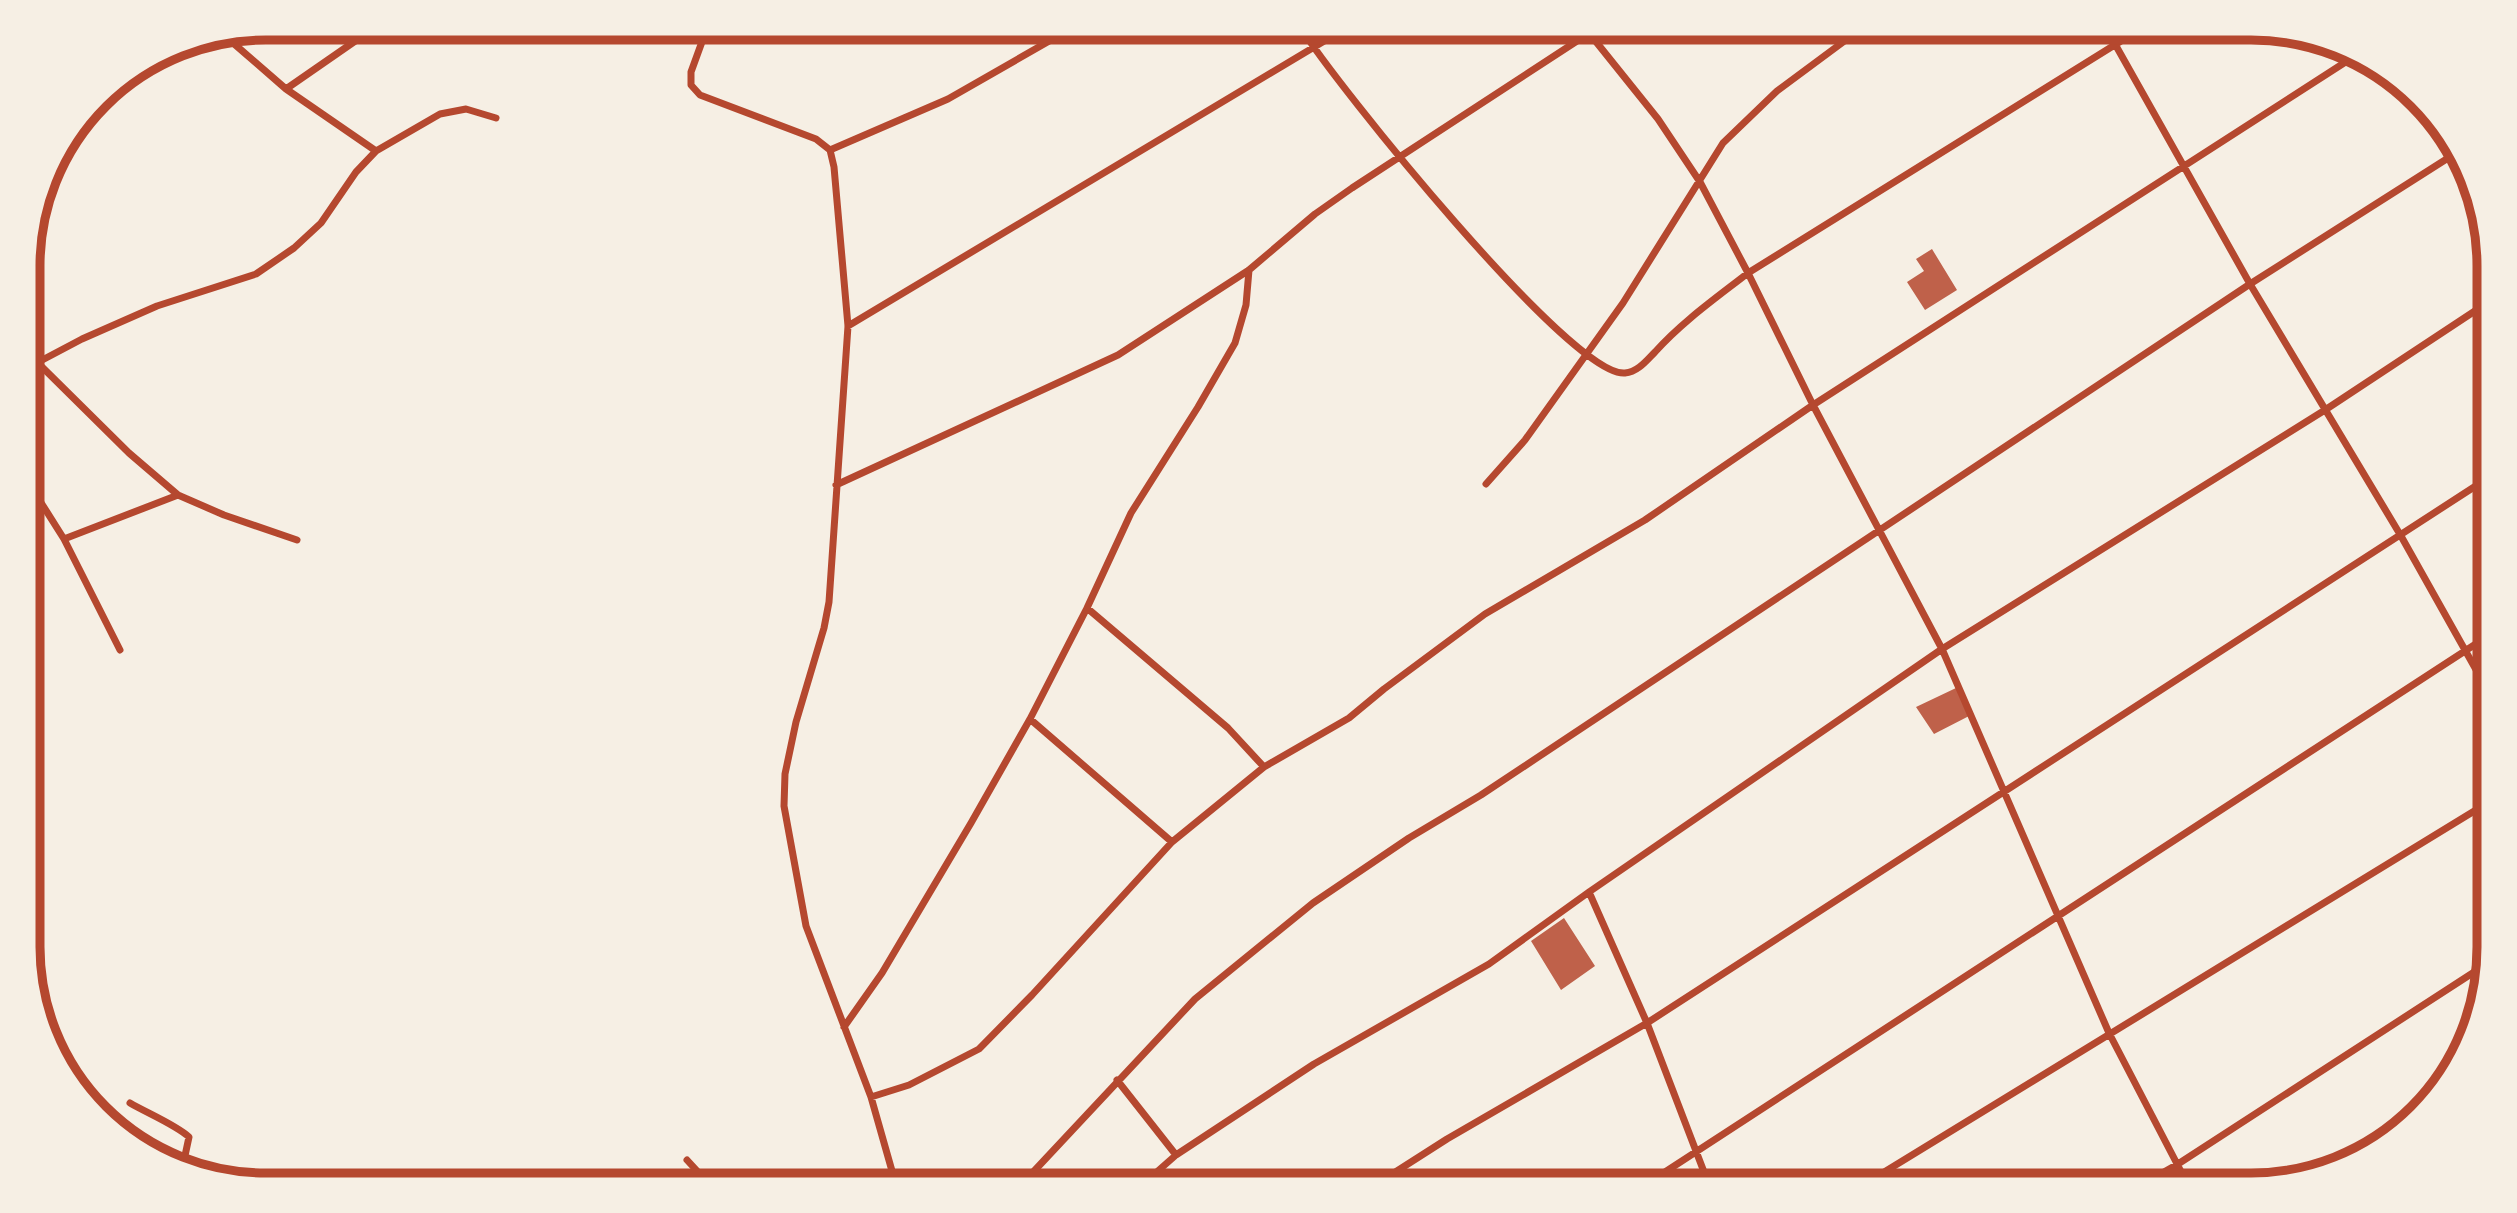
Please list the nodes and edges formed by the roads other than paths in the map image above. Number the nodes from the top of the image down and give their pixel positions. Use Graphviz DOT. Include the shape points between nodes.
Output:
graph roads {
  1 [pos="357,40"];
  2 [pos="702,40"];
  3 [pos="1051,40"];
  4 [pos="1308,40"];
  5 [pos="1326,40"];
  6 [pos="1578,40"];
  7 [pos="1595,40"];
  8 [pos="1845,40"];
  9 [pos="2113,40"];
  10 [pos="2124,40"];
  11 [pos="233,43"];
  12 [pos="2116,45"];
  13 [pos="1313,48"];
  14 [pos="2345,62"];
  15 [pos="286,89"];
  16 [pos="496,118"];
  17 [pos="830,150"];
  18 [pos="376,151"];
  19 [pos="1399,158"];
  20 [pos="2448,158"];
  21 [pos="2184,165"];
  22 [pos="1700,182"];
  23 [pos="1249,270"];
  24 [pos="1748,273"];
  25 [pos="2250,284"];
  26 [pos="2477,310"];
  27 [pos="848,326"];
  28 [pos="1586,354"];
  29 [pos="41,361"];
  30 [pos="41,366"];
  31 [pos="1813,405"];
  32 [pos="2325,410"];
  33 [pos="1486,484"];
  34 [pos="836,485"];
  35 [pos="2477,485"];
  36 [pos="178,495"];
  37 [pos="41,502"];
  38 [pos="1880,530"];
  39 [pos="2401,536"];
  40 [pos="64,539"];
  41 [pos="297,540"];
  42 [pos="1087,608"];
  43 [pos="2477,643"];
  44 [pos="1942,649"];
  45 [pos="120,650"];
  46 [pos="2466,650"];
  47 [pos="2477,670"];
  48 [pos="1030,719"];
  49 [pos="1264,767"];
  50 [pos="2004,790"];
  51 [pos="2477,809"];
  52 [pos="1172,842"];
  53 [pos="1590,892"];
  54 [pos="2059,917"];
  55 [pos="2475,971"];
  56 [pos="1647,1023"];
  57 [pos="844,1027"];
  58 [pos="2109,1033"];
  59 [pos="1117,1080"];
  60 [pos="871,1097"];
  61 [pos="130,1103"];
  62 [pos="1696,1150"];
  63 [pos="1176,1155"];
  64 [pos="184,1157"];
  65 [pos="687,1160"];
  66 [pos="2178,1164"];
  67 [pos="1395,1172"];
  68 [pos="1664,1172"];
  69 [pos="1704,1172"];
  70 [pos="1884,1172"];
  71 [pos="2164,1172"];
  72 [pos="2182,1172"];
  73 [pos="699,1173"];
  74 [pos="893,1173"];
  75 [pos="1032,1173"];
  76 [pos="1156,1173"];
  1 -- 15 [label="street"];
  2 -- 17 [label="street" via="691,72 691,85 700,95 816,139"];
  3 -- 17 [label="street" via="948,99"];
  4 -- 13 [label="street"];
  5 -- 13 [label="street"];
  6 -- 19 [label="street"];
  7 -- 22 [label="street" via="1658,119"];
  8 -- 22 [label="street" via="1742,123 1723,143"];
  9 -- 12 [label="street"];
  10 -- 12 [label="street"];
  11 -- 15 [label="street"];
  12 -- 21 [label="street"];
  12 -- 24 [label="street"];
  13 -- 19 [label="street"];
  13 -- 27 [label="street"];
  14 -- 21 [label="street"];
  15 -- 18 [label="street"];
  16 -- 18 [label="street" via="466,109 439,114"];
  17 -- 27 [label="street"];
  18 -- 29 [label="street" via="321,223 256,274 157,306"];
  19 -- 23 [label="street" via="1315,214"];
  19 -- 28 [label="street" via="1507,281"];
  20 -- 25 [label="street"];
  21 -- 25 [label="street"];
  21 -- 31 [label="street"];
  22 -- 24 [label="street"];
  22 -- 28 [label="street"];
  23 -- 34 [label="street" via="1118,355"];
  23 -- 42 [label="street" via="1246,305 1235,343 1131,513"];
  24 -- 28 [label="street" via="1695,313 1633,370 1617,372"];
  24 -- 31 [label="street"];
  25 -- 32 [label="street"];
  25 -- 38 [label="street"];
  26 -- 32 [label="street"];
  27 -- 34 [label="street"];
  28 -- 33 [label="street" via="1525,440"];
  30 -- 36 [label="street"];
  31 -- 38 [label="street"];
  31 -- 49 [label="street" via="1645,520 1486,614 1349,718"];
  32 -- 39 [label="street"];
  32 -- 44 [label="street"];
  34 -- 57 [label="street" via="829,603 794,731 784,806 806,926"];
  35 -- 39 [label="street"];
  36 -- 40 [label="street"];
  36 -- 41 [label="street"];
  37 -- 40 [label="street"];
  38 -- 44 [label="street"];
  38 -- 59 [label="street" via="1313,903 1195,999"];
  39 -- 46 [label="street"];
  39 -- 50 [label="street"];
  40 -- 45 [label="street"];
  42 -- 48 [label="street"];
  42 -- 49 [label="street" via="1228,728"];
  43 -- 46 [label="street"];
  44 -- 50 [label="street"];
  44 -- 53 [label="street"];
  46 -- 47 [label="street"];
  46 -- 54 [label="street"];
  48 -- 52 [label="street"];
  48 -- 57 [label="street" via="926,902"];
  49 -- 52 [label="street"];
  50 -- 54 [label="street"];
  50 -- 56 [label="street"];
  51 -- 58 [label="street"];
  52 -- 60 [label="street" via="979,1049 909,1085"];
  53 -- 56 [label="street"];
  53 -- 63 [label="street" via="1489,964 1314,1064"];
  54 -- 58 [label="street"];
  54 -- 62 [label="street"];
  55 -- 66 [label="street"];
  56 -- 62 [label="street"];
  56 -- 67 [label="street"];
  57 -- 60 [label="street"];
  58 -- 66 [label="street"];
  58 -- 70 [label="street"];
  59 -- 63 [label="street"];
  59 -- 75 [label="street"];
  60 -- 74 [label="street"];
  61 -- 64 [label="street" via="180,1128 188,1137"];
  62 -- 68 [label="street"];
  62 -- 69 [label="street"];
  63 -- 76 [label="street"];
  65 -- 73 [label="street"];
  66 -- 71 [label="street"];
  66 -- 72 [label="street"];
}
